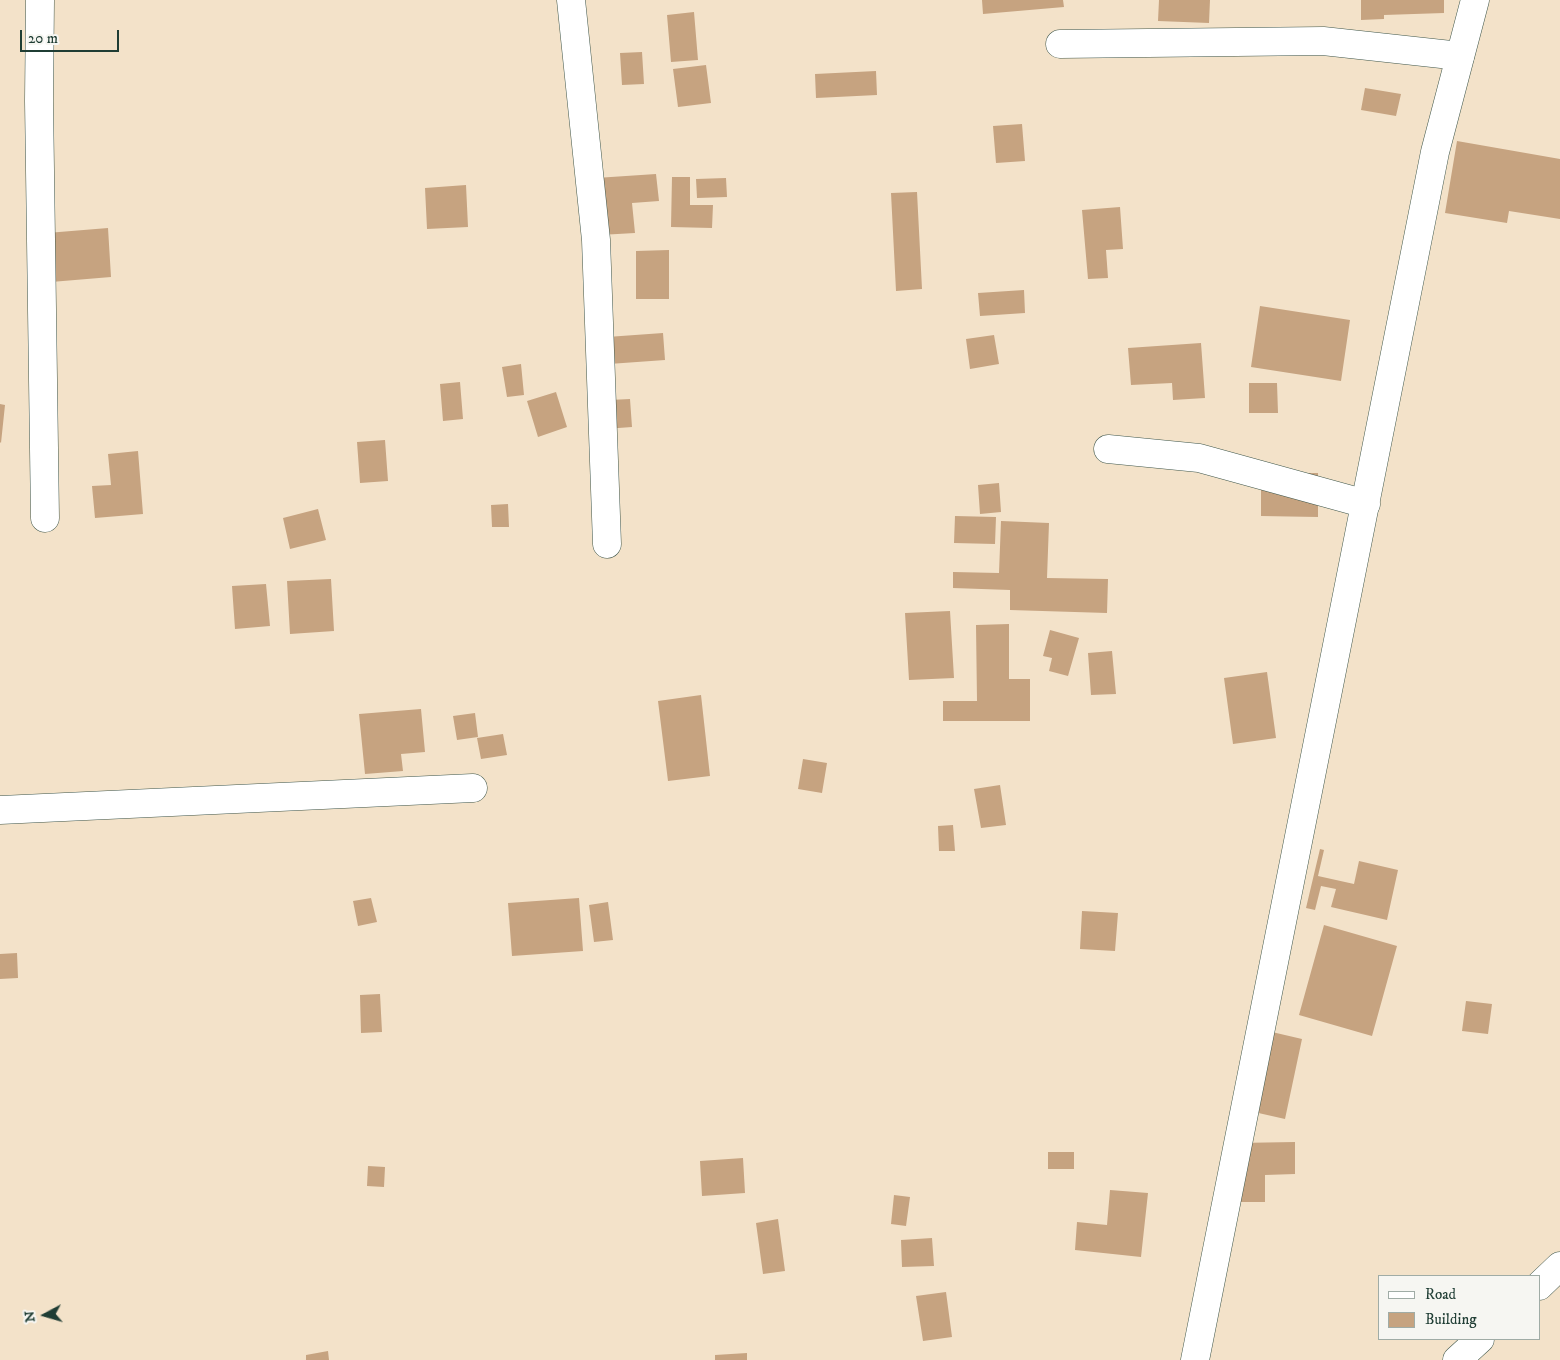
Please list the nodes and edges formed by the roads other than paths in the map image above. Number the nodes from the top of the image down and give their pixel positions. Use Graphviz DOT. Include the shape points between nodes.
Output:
graph roads {
  1 [pos="40,0"];
  2 [pos="571,0"];
  3 [pos="1475,0"];
  4 [pos="1060,44"];
  5 [pos="1460,56"];
  6 [pos="1108,449"];
  7 [pos="1366,504"];
  8 [pos="45,518"];
  9 [pos="607,544"];
  10 [pos="473,788"];
  11 [pos="0,810"];
  12 [pos="1560,1266"];
  13 [pos="1540,1285"];
  14 [pos="1479,1340"];
  15 [pos="1195,1360"];
  16 [pos="1457,1360"];
  1 -- 8 [label="street"];
  2 -- 9 [label="street" via="596,240"];
  3 -- 5 [label="street"];
  4 -- 5 [label="street" via="1323,41"];
  5 -- 7 [label="street" via="1435,152"];
  6 -- 7 [label="street" via="1199,458"];
  7 -- 15 [label="street"];
  10 -- 11 [label="street"];
  12 -- 13 [label="street"];
  14 -- 16 [label="street"];
}
